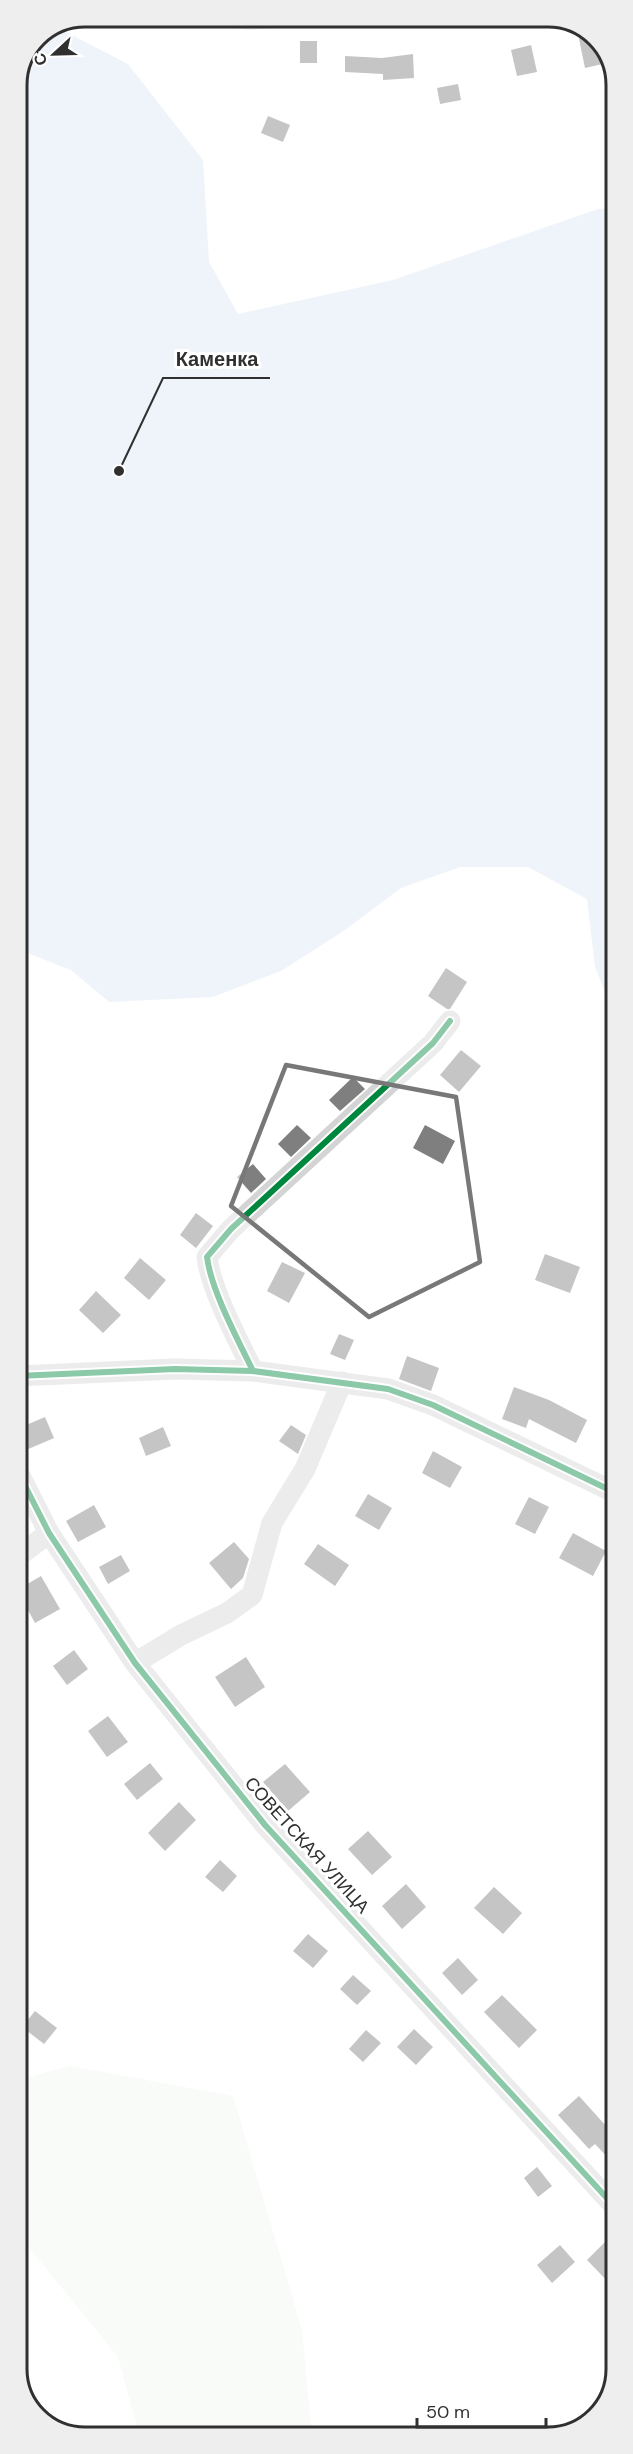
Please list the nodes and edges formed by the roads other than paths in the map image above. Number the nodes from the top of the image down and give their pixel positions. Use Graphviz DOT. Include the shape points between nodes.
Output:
graph roads {
  1 [pos="450,1021"];
  2 [pos="253,1371"];
  3 [pos="27,1376"];
  4 [pos="342,1382"];
  5 [pos="606,1488"];
  6 [pos="27,1490"];
  7 [pos="49,1533"];
  8 [pos="27,1550"];
  9 [pos="135,1664"];
  10 [pos="606,2197"];
  1 -- 2 [label="street" via="433,1043 231,1229 207,1257 226,1313"];
  2 -- 3 [label="street" via="175,1369"];
  2 -- 4 [label="street"];
  4 -- 5 [label="street" via="388,1389 433,1405"];
  4 -- 9 [label="street" via="304,1469 272,1523 252,1594 227,1613 181,1635"];
  6 -- 7 [label="street, СОВЕТСКАЯ УЛИЦА"];
  7 -- 8 [label="street"];
  7 -- 9 [label="street, СОВЕТСКАЯ УЛИЦА"];
  9 -- 10 [label="street, СОВЕТСКАЯ УЛИЦА" via="265,1825"];
}
